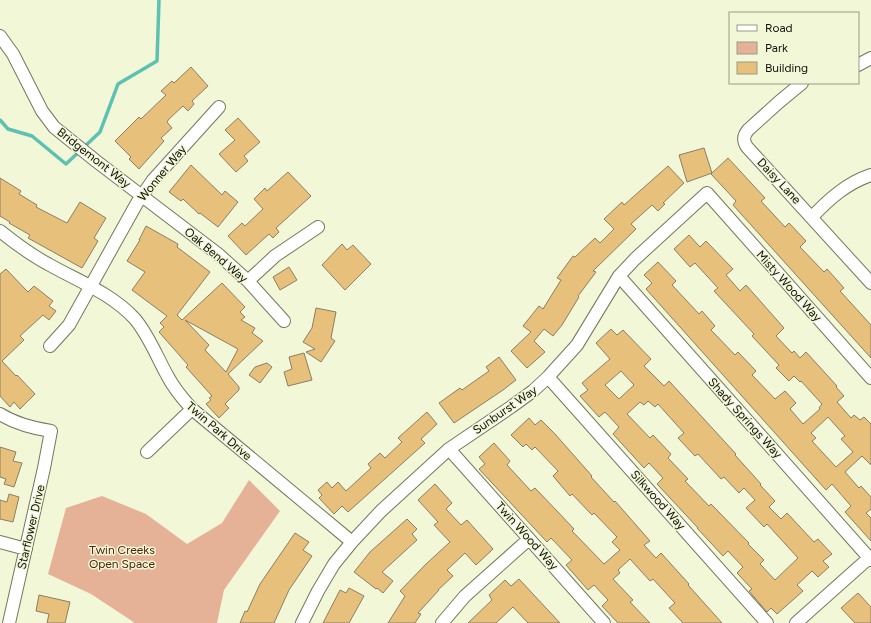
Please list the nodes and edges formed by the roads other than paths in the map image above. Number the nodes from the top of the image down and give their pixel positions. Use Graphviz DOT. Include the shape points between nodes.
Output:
graph roads {
  1 [pos="0,36"];
  2 [pos="871,58"];
  3 [pos="859,64"];
  4 [pos="801,84"];
  5 [pos="219,107"];
  6 [pos="871,175"];
  7 [pos="706,193"];
  8 [pos="142,196"];
  9 [pos="812,216"];
  10 [pos="318,227"];
  11 [pos="0,231"];
  12 [pos="619,276"];
  13 [pos="248,281"];
  14 [pos="871,283"];
  15 [pos="91,287"];
  16 [pos="284,321"];
  17 [pos="50,346"];
  18 [pos="548,377"];
  19 [pos="871,378"];
  20 [pos="192,409"];
  21 [pos="0,414"];
  22 [pos="449,449"];
  23 [pos="147,452"];
  24 [pos="529,539"];
  25 [pos="0,542"];
  26 [pos="352,542"];
  27 [pos="26,550"];
  28 [pos="870,559"];
  29 [pos="9,623"];
  30 [pos="302,623"];
  31 [pos="442,623"];
  32 [pos="604,623"];
  33 [pos="767,623"];
  34 [pos="796,623"];
  1 -- 8 [label="street, Bridgemont Way" via="13,54 42,111 54,127"];
  2 -- 3 [label="street"];
  4 -- 9 [label="street, Daisy Lane" via="745,133 744,142"];
  5 -- 8 [label="street, Wonner Way" via="153,180"];
  6 -- 9 [label="street" via="843,188"];
  7 -- 12 [label="street, Sunburst Way"];
  7 -- 19 [label="street, Misty Wood Way"];
  8 -- 13 [label="street, Oak Bend Way" via="218,254"];
  8 -- 15 [label="street, Wonner Way"];
  9 -- 14 [label="street, Daisy Lane"];
  10 -- 13 [label="street" via="274,256"];
  11 -- 15 [label="street, Twin Park Drive" via="29,253"];
  12 -- 18 [label="street, Sunburst Way" via="576,345"];
  12 -- 28 [label="street, Shady Springs Way"];
  13 -- 16 [label="street, Oak Bend Way"];
  15 -- 17 [label="street, Wonner Way" via="69,325"];
  15 -- 20 [label="street, Twin Park Drive" via="104,294 134,319 146,335 173,385"];
  18 -- 22 [label="street, Sunburst Way" via="511,407"];
  18 -- 33 [label="street, Silkwood Way"];
  20 -- 23 [label="street"];
  20 -- 26 [label="street, Twin Park Drive"];
  21 -- 27 [label="street, Starflower Drive" via="21,424 51,431"];
  22 -- 24 [label="street, Twin Wood Way"];
  22 -- 26 [label="street, Sunburst Way" via="381,510"];
  24 -- 31 [label="street" via="465,596"];
  24 -- 32 [label="street, Twin Wood Way"];
  25 -- 27 [label="street"];
  26 -- 30 [label="street, Sunburst Way" via="334,564"];
  27 -- 29 [label="street, Starflower Drive"];
  28 -- 34 [label="street"];
}
